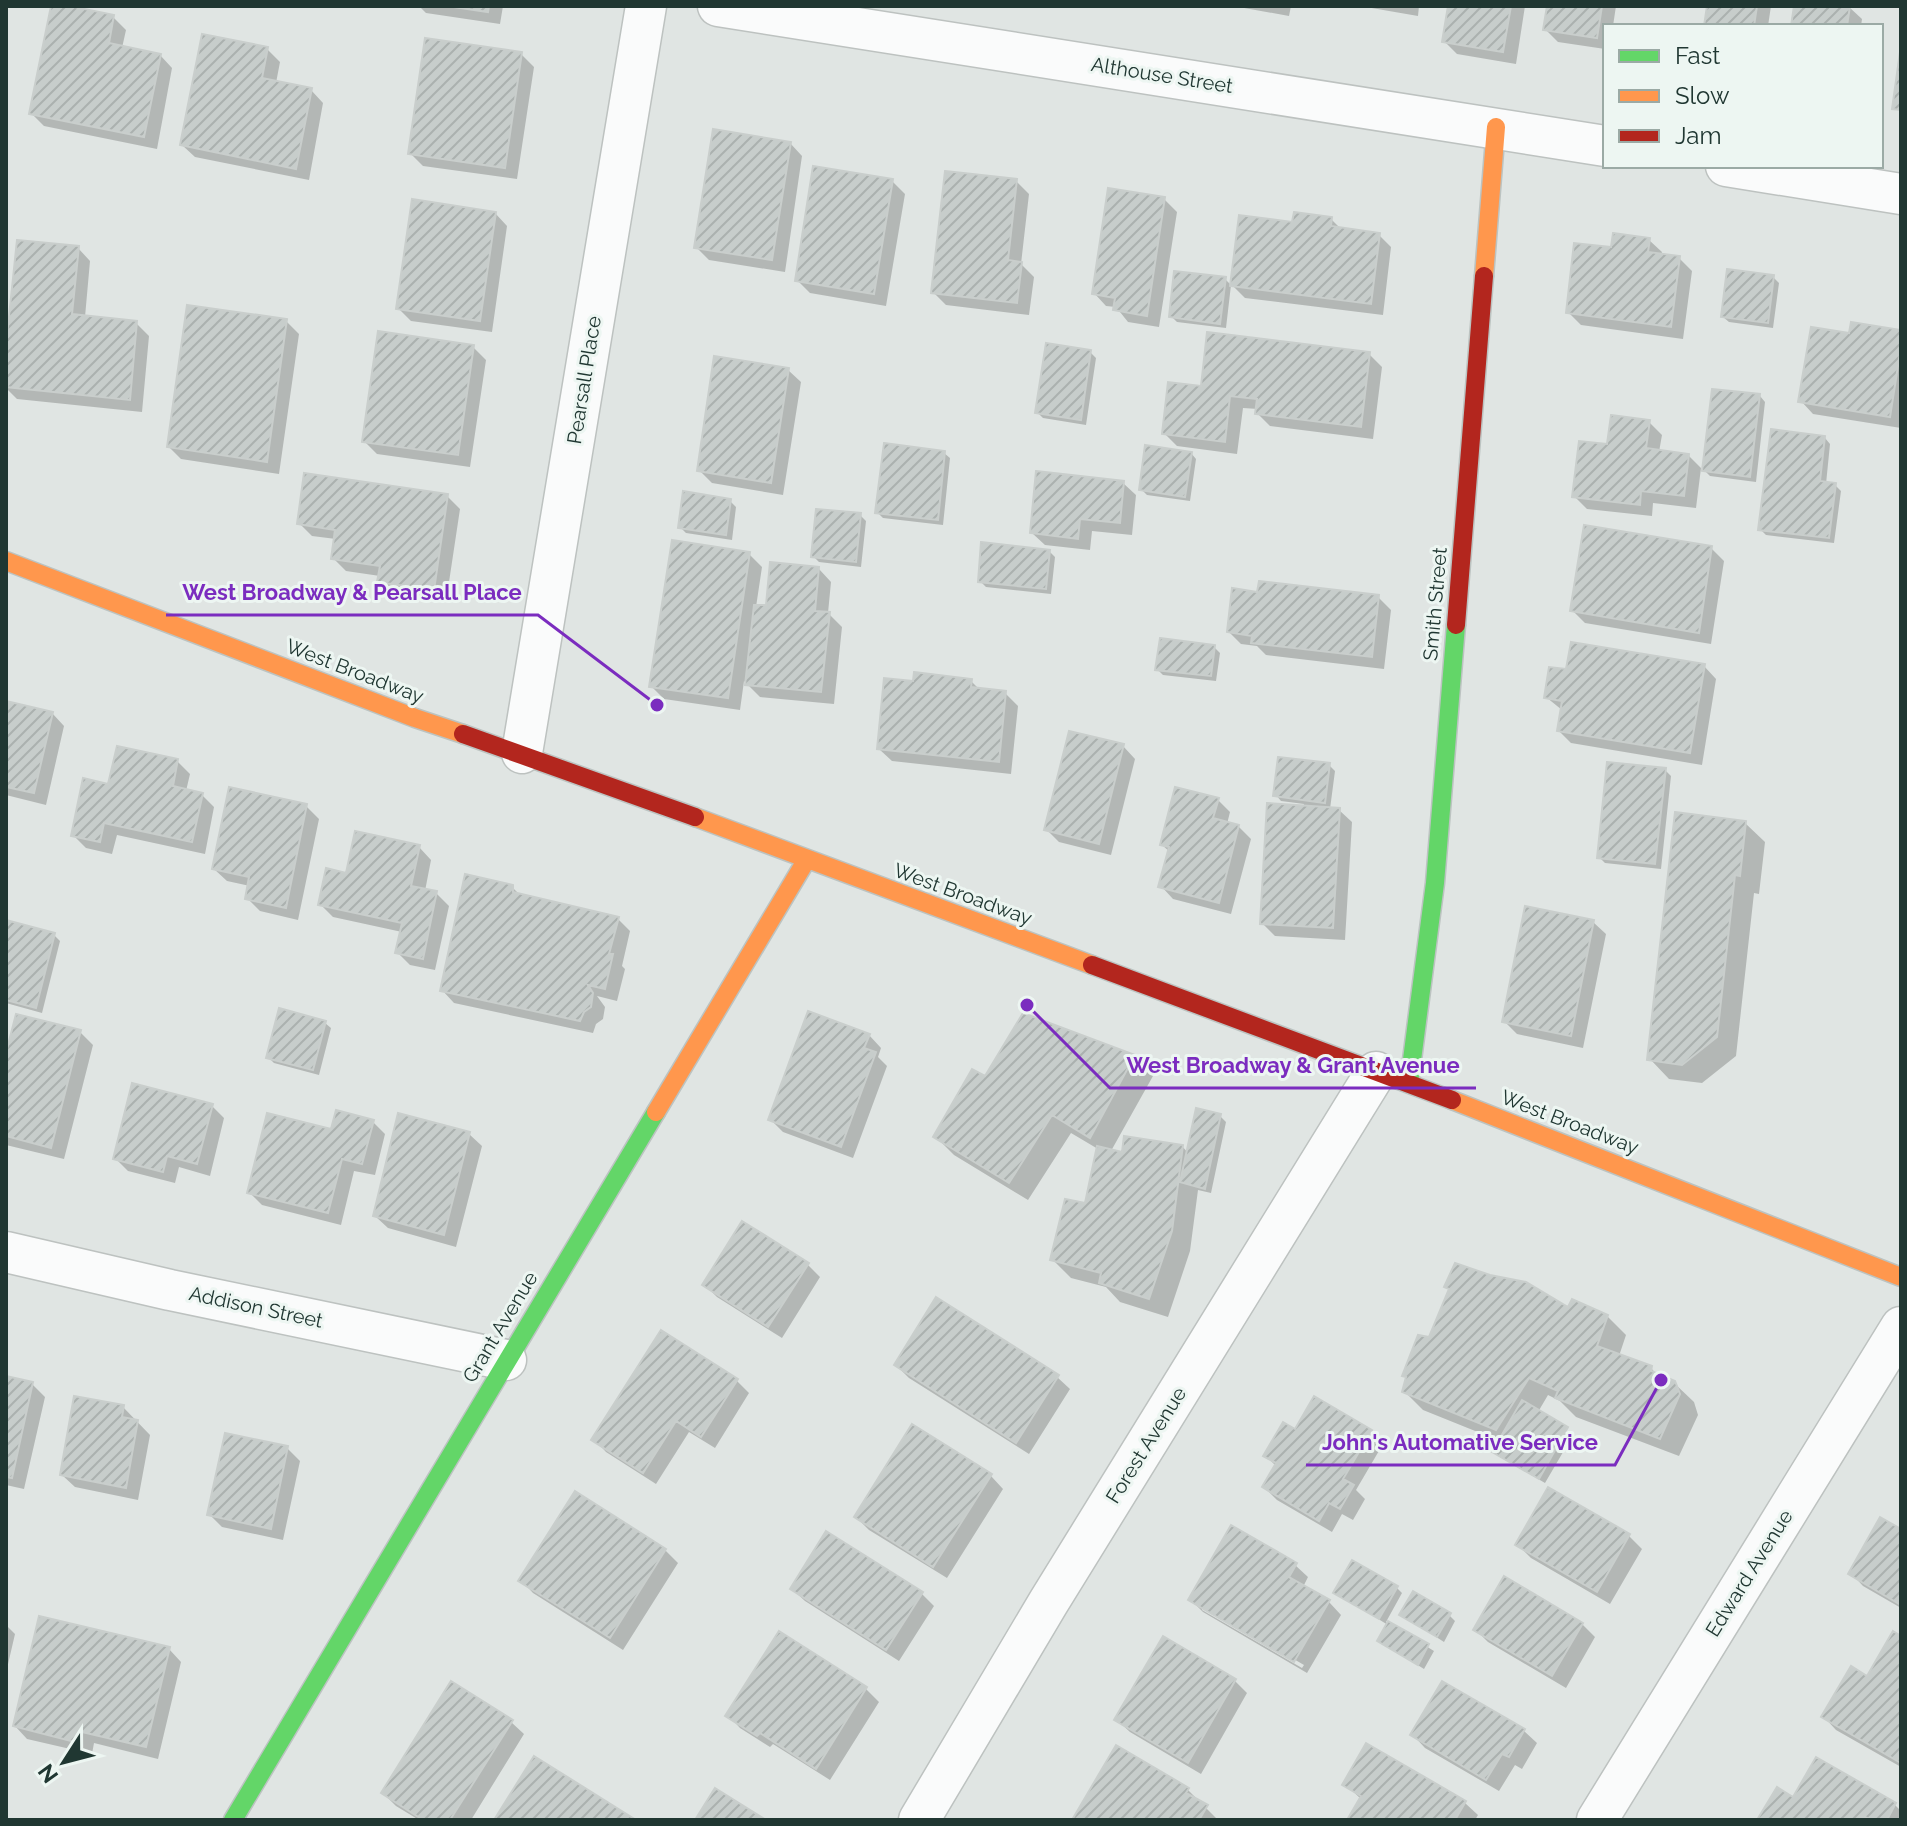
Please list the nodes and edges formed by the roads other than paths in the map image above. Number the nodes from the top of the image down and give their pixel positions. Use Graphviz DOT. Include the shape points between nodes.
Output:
graph roads {
  1 [pos="646,6"];
  2 [pos="718,6"];
  3 [pos="1496,127"];
  4 [pos="1603,146"];
  5 [pos="1738,168"];
  6 [pos="1901,194"];
  7 [pos="6,561"];
  8 [pos="522,753"];
  9 [pos="807,859"];
  10 [pos="1393,1077"];
  11 [pos="6,1252"];
  12 [pos="1901,1277"];
  13 [pos="1901,1327"];
  14 [pos="506,1360"];
  15 [pos="233,1820"];
  16 [pos="919,1820"];
  17 [pos="1597,1820"];
  1 -- 8 [label="street, Pearsall Place"];
  2 -- 3 [label="street, Althouse Street"];
  3 -- 4 [label="street, Althouse Street"];
  3 -- 10 [label="street, Smith Street" via="1435,883"];
  5 -- 6 [label="street"];
  7 -- 8 [label="street, West Broadway" via="415,718"];
  8 -- 9 [label="street, West Broadway"];
  9 -- 10 [label="street, West Broadway"];
  9 -- 14 [label="street, Grant Avenue"];
  10 -- 12 [label="street, West Broadway"];
  10 -- 16 [label="street, Forest Avenue" via="1048,1603"];
  11 -- 14 [label="street, Addison Street"];
  13 -- 17 [label="street, Edward Avenue"];
  14 -- 15 [label="street, Grant Avenue"];
}
